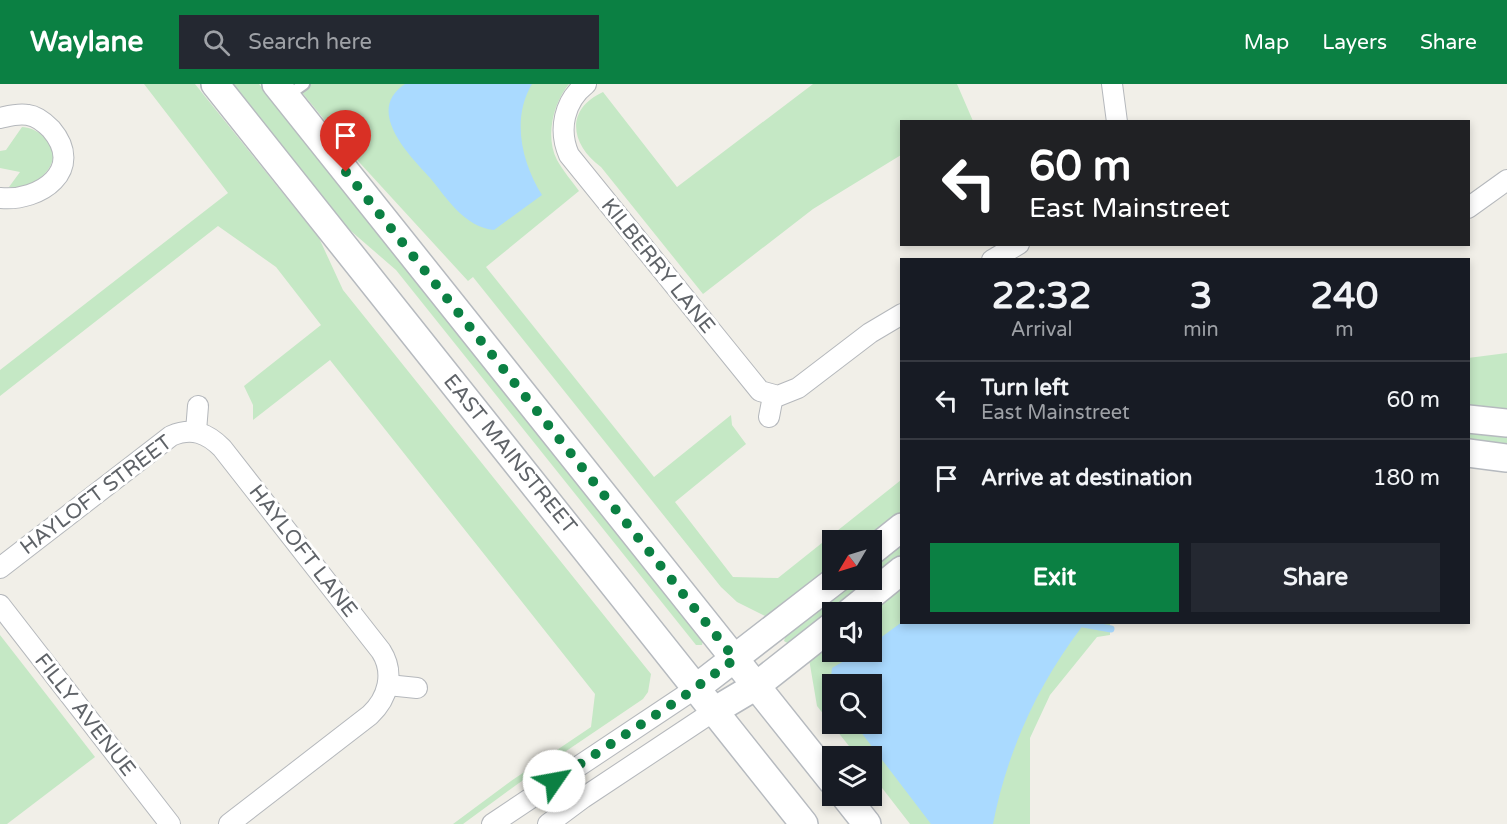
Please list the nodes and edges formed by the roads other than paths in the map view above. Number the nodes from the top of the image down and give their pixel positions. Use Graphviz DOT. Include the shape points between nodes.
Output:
graph roads {
  1 [pos="215,84"];
  2 [pos="586,84"];
  3 [pos="1112,84"];
  4 [pos="289,88"];
  5 [pos="0,118"];
  6 [pos="1117,120"];
  7 [pos="1507,180"];
  8 [pos="0,198"];
  9 [pos="1470,207"];
  10 [pos="1017,246"];
  11 [pos="996,258"];
  12 [pos="900,315"];
  13 [pos="773,396"];
  14 [pos="198,406"];
  15 [pos="769,417"];
  16 [pos="1470,419"];
  17 [pos="1507,423"];
  18 [pos="196,431"];
  19 [pos="1470,453"];
  20 [pos="1507,458"];
  21 [pos="900,529"];
  22 [pos="882,543"];
  23 [pos="0,568"];
  24 [pos="900,572"];
  25 [pos="823,590"];
  26 [pos="862,602"];
  27 [pos="0,605"];
  28 [pos="822,634"];
  29 [pos="735,659"];
  30 [pos="388,685"];
  31 [pos="756,686"];
  32 [pos="417,688"];
  33 [pos="696,688"];
  34 [pos="714,711"];
  35 [pos="822,768"];
  36 [pos="853,806"];
  37 [pos="170,824"];
  38 [pos="229,824"];
  39 [pos="492,824"];
  40 [pos="548,824"];
  41 [pos="804,824"];
  42 [pos="867,824"];
  1 -- 33 [label="main road, EAST MAINSTREET"];
  2 -- 13 [label="street, KILBERRY LANE" via="573,97 564,122 566,148 574,163 752,383"];
  3 -- 6 [label="street"];
  4 -- 29 [label="main road"];
  5 -- 8 [label="street" via="18,115 39,119 58,138 63,158 58,174 39,192 25,198"];
  7 -- 9 [label="street"];
  10 -- 11 [label="street"];
  12 -- 13 [label="street" via="798,388"];
  13 -- 15 [label="street"];
  14 -- 18 [label="street"];
  16 -- 17 [label="main road"];
  18 -- 23 [label="street, HAYLOFT STREET" via="164,440"];
  18 -- 30 [label="street, HAYLOFT LANE" via="222,448 381,651 388,665"];
  19 -- 20 [label="main road"];
  21 -- 22 [label="main road"];
  24 -- 26 [label="main road"];
  25 -- 29 [label="main road"];
  27 -- 37 [label="street, FILLY AVENUE"];
  28 -- 31 [label="main road"];
  29 -- 31 [label="main road"];
  29 -- 33 [label="main road"];
  30 -- 32 [label="street"];
  30 -- 38 [label="street" via="370,715"];
  31 -- 34 [label="main road"];
  31 -- 35 [label="main road"];
  33 -- 34 [label="main road, EAST MAINSTREET"];
  33 -- 39 [label="street"];
  34 -- 40 [label="street"];
  34 -- 41 [label="main road, EAST MAINSTREET"];
  36 -- 42 [label="main road"];
}
